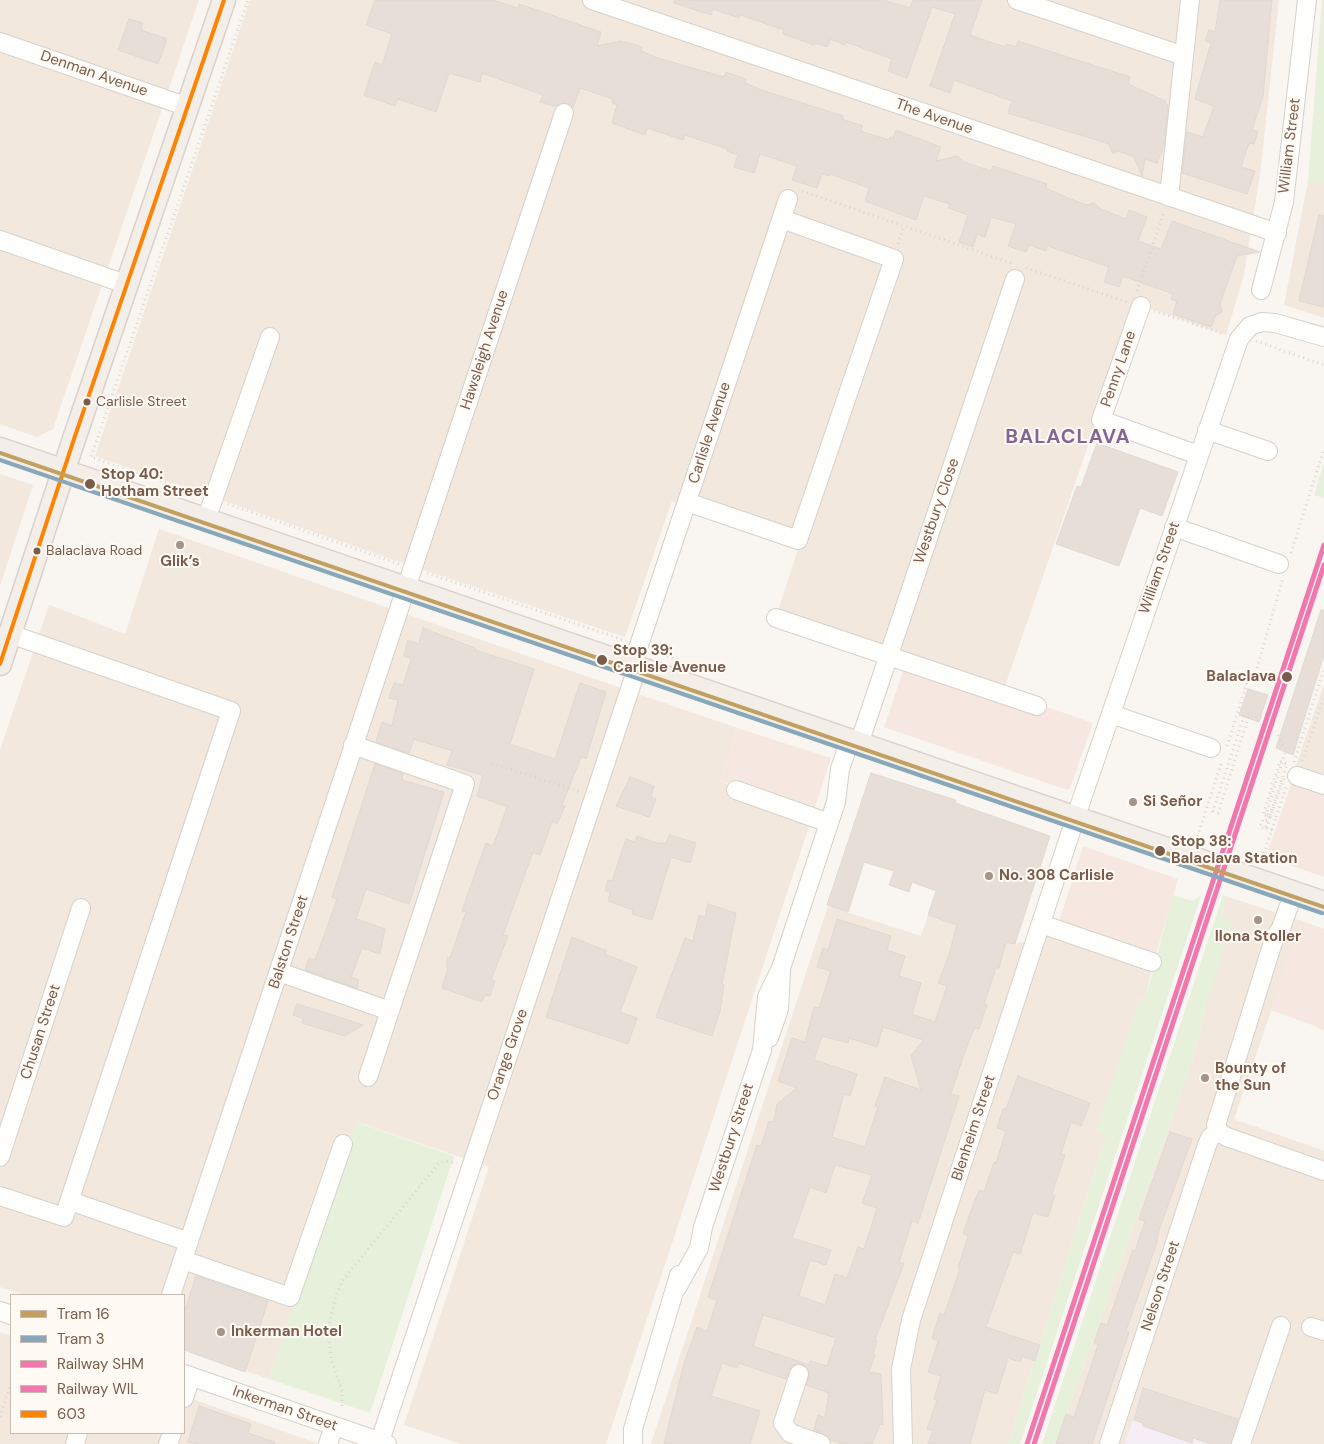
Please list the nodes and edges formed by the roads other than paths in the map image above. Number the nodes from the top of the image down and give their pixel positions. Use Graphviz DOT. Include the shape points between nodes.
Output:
graph roads {
  1 [pos="224,0"];
  2 [pos="592,0"];
  3 [pos="1016,0"];
  4 [pos="1190,0"];
  5 [pos="1307,0"];
  6 [pos="0,42"];
  7 [pos="1184,56"];
  8 [pos="188,107"];
  9 [pos="564,112"];
  10 [pos="794,195"];
  11 [pos="1169,197"];
  12 [pos="782,219"];
  13 [pos="1277,233"];
  14 [pos="0,240"];
  15 [pos="1019,270"];
  16 [pos="128,284"];
  17 [pos="1260,290"];
  18 [pos="1137,305"];
  19 [pos="1300,331"];
  20 [pos="1324,336"];
  21 [pos="270,337"];
  22 [pos="1324,345"];
  23 [pos="1207,430"];
  24 [pos="0,449"];
  25 [pos="1268,451"];
  26 [pos="1198,455"];
  27 [pos="64,471"];
  28 [pos="687,502"];
  29 [pos="210,510"];
  30 [pos="1174,527"];
  31 [pos="1279,564"];
  32 [pos="409,578"];
  33 [pos="776,618"];
  34 [pos="8,627"];
  35 [pos="889,656"];
  36 [pos="636,660"];
  37 [pos="0,664"];
  38 [pos="1037,706"];
  39 [pos="1111,714"];
  40 [pos="858,743"];
  41 [pos="352,745"];
  42 [pos="1211,748"];
  43 [pos="1290,775"];
  44 [pos="1324,785"];
  45 [pos="736,790"];
  46 [pos="1076,818"];
  47 [pos="829,823"];
  48 [pos="1294,892"];
  49 [pos="1324,903"];
  50 [pos="81,908"];
  51 [pos="1041,924"];
  52 [pos="1152,962"];
  53 [pos="279,972"];
  54 [pos="390,1011"];
  55 [pos="368,1077"];
  56 [pos="1217,1129"];
  57 [pos="343,1144"];
  58 [pos="0,1157"];
  59 [pos="1324,1171"];
  60 [pos="0,1196"];
  61 [pos="70,1201"];
  62 [pos="189,1242"];
  63 [pos="183,1260"];
  64 [pos="171,1294"];
  65 [pos="1281,1326"];
  66 [pos="799,1374"];
  67 [pos="187,1376"];
  68 [pos="185,1391"];
  69 [pos="334,1426"];
  70 [pos="630,1439"];
  71 [pos="383,1443"];
  72 [pos="328,1444"];
  73 [pos="821,1444"];
  74 [pos="903,1444"];
  75 [pos="1109,1444"];
  76 [pos="1241,1444"];
  1 -- 8 [label="main road"];
  2 -- 11 [label="street, The Avenue"];
  3 -- 7 [label="street"];
  4 -- 7 [label="street"];
  5 -- 13 [label="street, William Street" via="1284,202"];
  6 -- 8 [label="street, Denman Avenue"];
  7 -- 11 [label="street"];
  8 -- 16 [label="main road"];
  9 -- 32 [label="street, Hawsleigh Avenue"];
  10 -- 12 [label="street, Carlisle Avenue"];
  11 -- 13 [label="street, The Avenue"];
  12 -- 28 [label="street, Carlisle Avenue"];
  12 -- 28 [label="street" via="894,258 798,540"];
  13 -- 17 [label="street, William Street"];
  14 -- 16 [label="street"];
  15 -- 35 [label="street, Westbury Close"];
  16 -- 27 [label="main road"];
  18 -- 26 [label="street, Penny Lane" via="1101,420"];
  19 -- 20 [label="street"];
  19 -- 22 [label="street"];
  19 -- 23 [label="street, William Street" via="1271,322 1254,324 1244,332"];
  21 -- 29 [label="street"];
  23 -- 25 [label="street"];
  23 -- 26 [label="street, William Street"];
  24 -- 27 [label="main road"];
  26 -- 30 [label="street, William Street"];
  27 -- 29 [label="main road"];
  27 -- 34 [label="main road"];
  28 -- 36 [label="street, Carlisle Avenue"];
  29 -- 32 [label="main road"];
  30 -- 31 [label="street"];
  30 -- 39 [label="street, William Street"];
  32 -- 36 [label="main road"];
  32 -- 41 [label="street, Balston Street"];
  33 -- 35 [label="street"];
  34 -- 37 [label="main road"];
  34 -- 61 [label="street" via="231,711"];
  35 -- 38 [label="street"];
  35 -- 40 [label="street, Westbury Close"];
  36 -- 40 [label="main road"];
  36 -- 71 [label="street, Orange Grove" via="595,797 470,1167"];
  39 -- 42 [label="street"];
  39 -- 46 [label="street, William Street"];
  40 -- 46 [label="main road"];
  40 -- 47 [label="street, Westbury Street" via="840,769 836,802"];
  41 -- 53 [label="street, Balston Street"];
  41 -- 54 [label="street" via="465,784"];
  43 -- 44 [label="street"];
  45 -- 47 [label="street"];
  46 -- 48 [label="main road"];
  46 -- 51 [label="street, Blenheim Street"];
  47 -- 70 [label="street, Westbury Street" via="781,968 766,997 762,1050 703,1227 699,1248 677,1288"];
  48 -- 49 [label="main road"];
  48 -- 56 [label="street, Nelson Street" via="1274,939 1217,1119"];
  50 -- 58 [label="street, Chusan Street"];
  51 -- 52 [label="street"];
  51 -- 74 [label="street, Blenheim Street" via="907,1334 901,1369"];
  53 -- 54 [label="street"];
  53 -- 62 [label="street, Balston Street"];
  54 -- 55 [label="street"];
  56 -- 59 [label="street" via="1227,1137"];
  56 -- 75 [label="street, Nelson Street" via="1206,1145"];
  57 -- 63 [label="street" via="290,1297"];
  60 -- 61 [label="street" via="64,1217"];
  61 -- 62 [label="street"];
  62 -- 63 [label="street, Balston Street"];
  63 -- 64 [label="street, Balston Street"];
  65 -- 76 [label="street"];
  66 -- 73 [label="street" via="783,1423 790,1433"];
  67 -- 68 [label="street"];
  67 -- 69 [label="street, Inkerman Street"];
  69 -- 71 [label="street, Inkerman Street"];
  69 -- 72 [label="street"];
}
